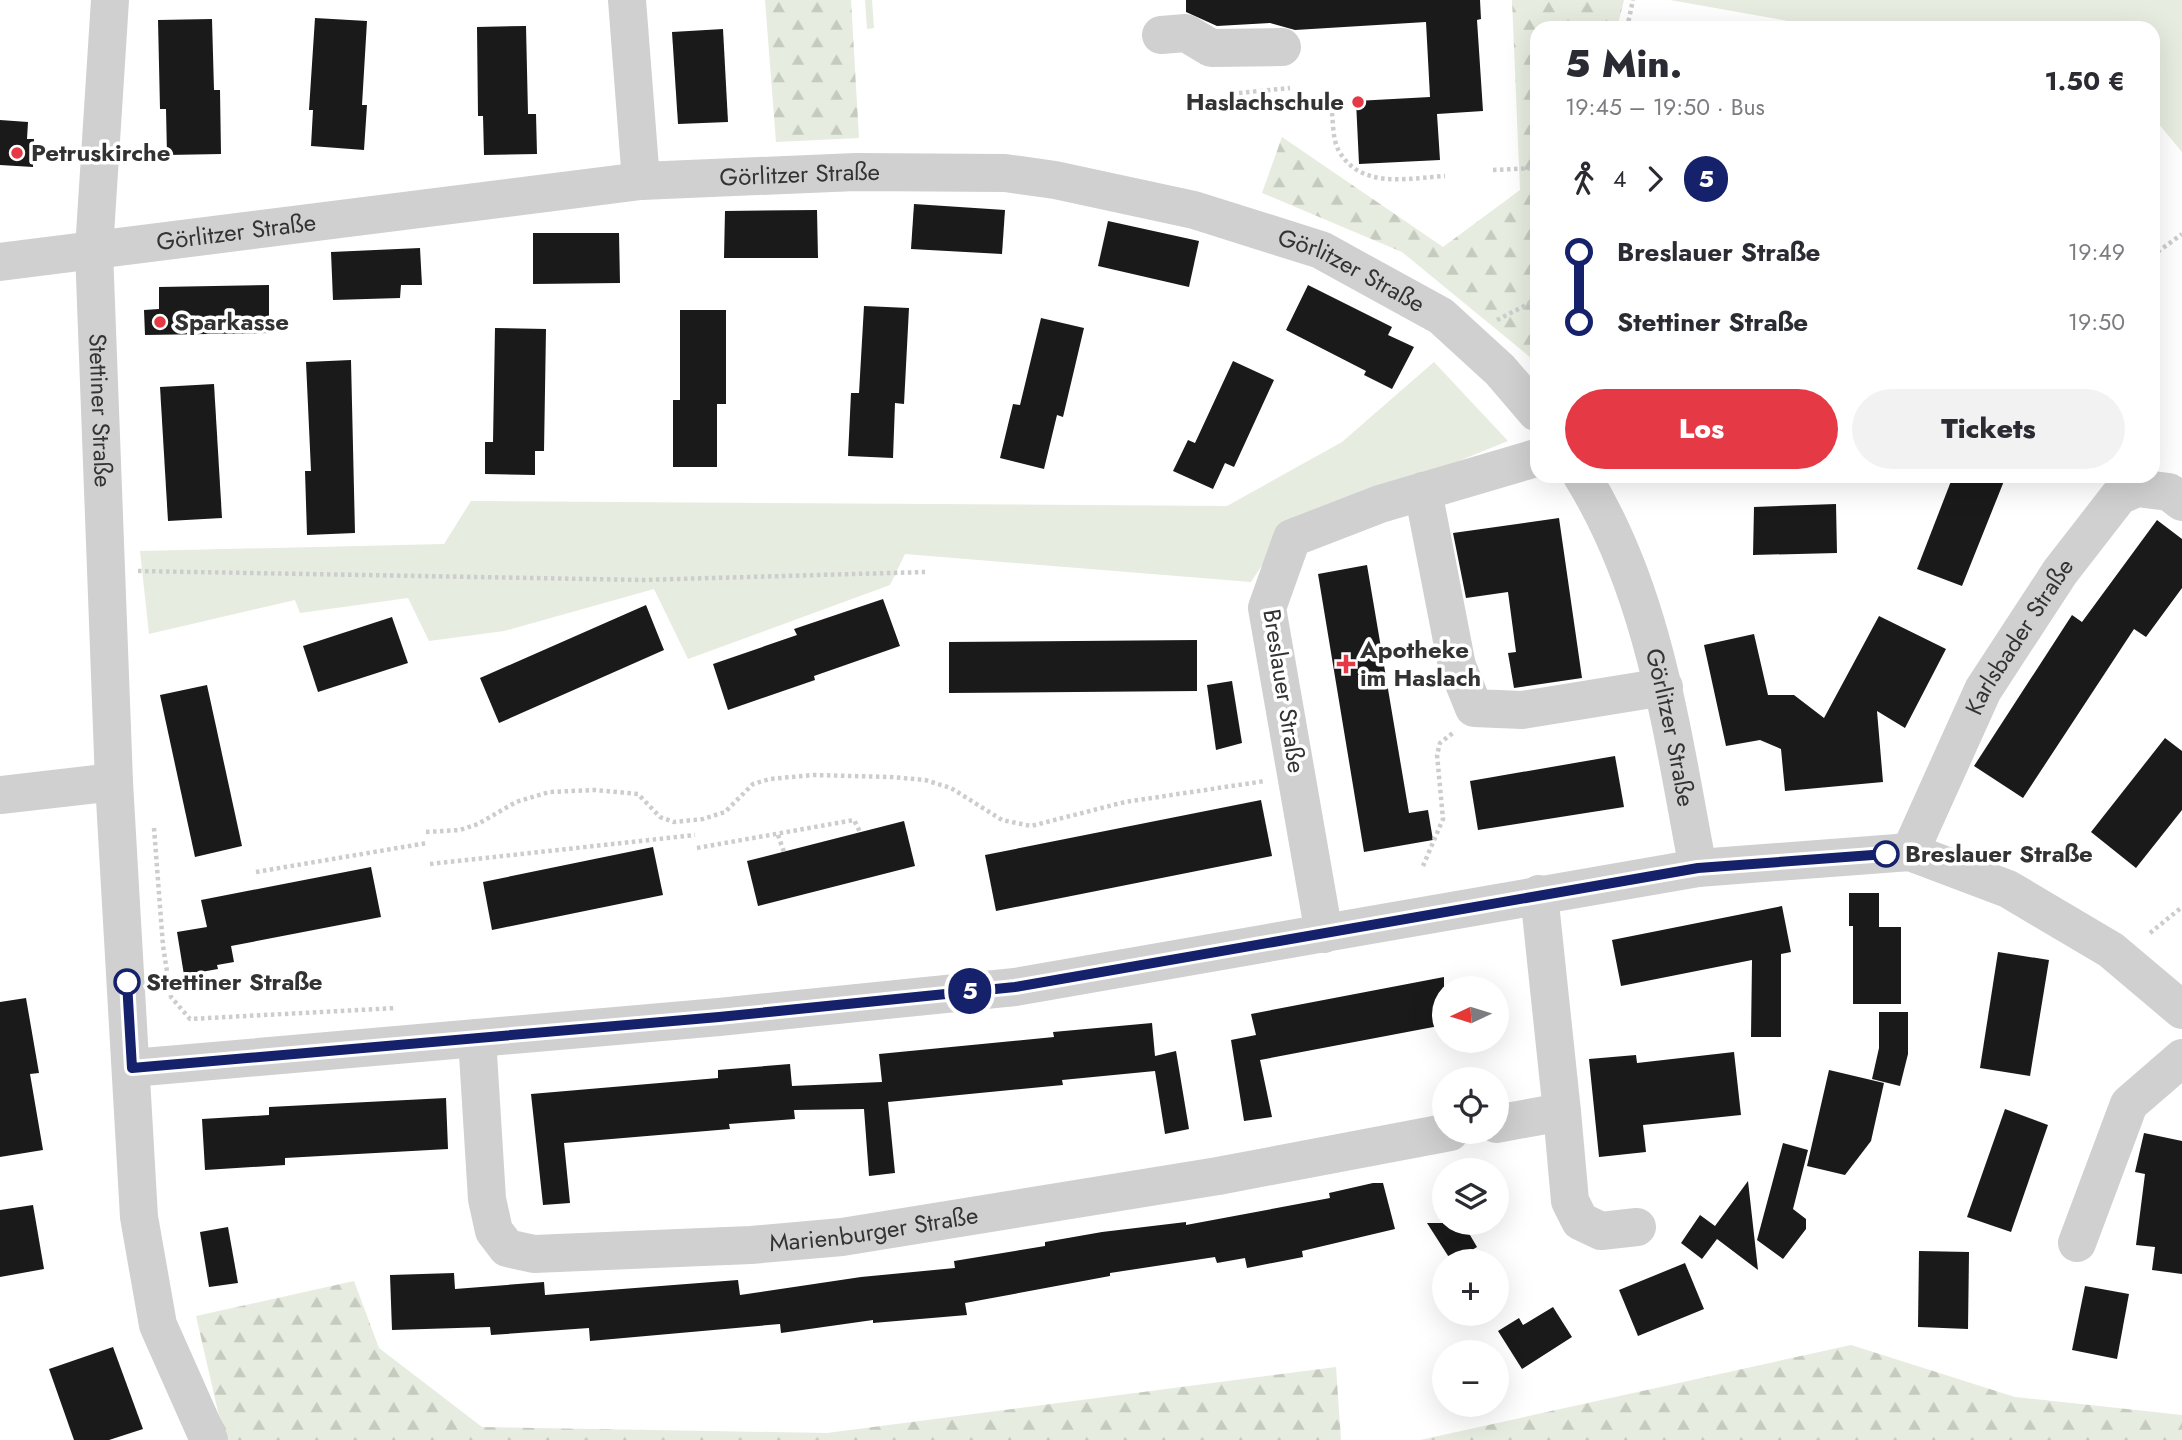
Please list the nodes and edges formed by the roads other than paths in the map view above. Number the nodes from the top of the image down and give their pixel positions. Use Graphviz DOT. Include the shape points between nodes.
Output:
graph roads {
  1 [pos="110,0"];
  2 [pos="627,0"];
  3 [pos="1161,35"];
  4 [pos="1282,47"];
  5 [pos="641,181"];
  6 [pos="94,250"];
  7 [pos="0,262"];
  8 [pos="1530,405"];
  9 [pos="1530,460"];
  10 [pos="1586,483"];
  11 [pos="2135,483"];
  12 [pos="2139,483"];
  13 [pos="1423,491"];
  14 [pos="2182,502"];
  15 [pos="1664,687"];
  16 [pos="114,782"];
  17 [pos="0,795"];
  18 [pos="1910,852"];
  19 [pos="1698,868"];
  20 [pos="1539,894"];
  21 [pos="1324,934"];
  22 [pos="2182,1010"];
  23 [pos="477,1038"];
  24 [pos="2182,1058"];
  25 [pos="132,1068"];
  26 [pos="1562,1112"];
  27 [pos="1509,1122"];
  28 [pos="1432,1135"];
  29 [pos="1637,1227"];
  30 [pos="2077,1243"];
  31 [pos="208,1440"];
  1 -- 6 [label="street, Stettiner Straße"];
  2 -- 5 [label="street"];
  3 -- 4 [label="street" via="1186,33 1211,48"];
  5 -- 6 [label="street, Görlitzer Straße"];
  5 -- 8 [label="street, Görlitzer Straße" via="856,172 1005,173 1194,210 1321,250 1441,316 1500,370"];
  6 -- 7 [label="street, Görlitzer Straße"];
  6 -- 16 [label="street, Stettiner Straße"];
  9 -- 13 [label="street, Breslauer Straße"];
  10 -- 15 [label="street, Görlitzer Straße" via="1605,513 1634,587"];
  11 -- 18 [label="street, Karlsbader Straße" via="2119,496 2060,572 1983,690"];
  12 -- 14 [label="street, Karlsbader Straße" via="2169,492"];
  13 -- 15 [label="street" via="1458,666 1474,708 1522,709"];
  13 -- 21 [label="street, Breslauer Straße" via="1292,538 1267,608"];
  15 -- 19 [label="street, Görlitzer Straße"];
  16 -- 17 [label="street"];
  16 -- 25 [label="street, Stettiner Straße"];
  18 -- 19 [label="street"];
  18 -- 22 [label="street" via="2008,889 2111,950"];
  19 -- 20 [label="street"];
  20 -- 21 [label="street"];
  20 -- 26 [label="street"];
  21 -- 23 [label="street" via="1015,987"];
  23 -- 25 [label="street"];
  23 -- 28 [label="street, Marienburger Straße" via="487,1199 494,1231 507,1248 534,1254 842,1237 1218,1176"];
  24 -- 30 [label="street" via="2129,1104"];
  25 -- 31 [label="street, Stettiner Straße" via="139,1217 158,1325"];
  26 -- 27 [label="street"];
  26 -- 29 [label="street" via="1570,1200 1580,1221 1601,1231"];
}
